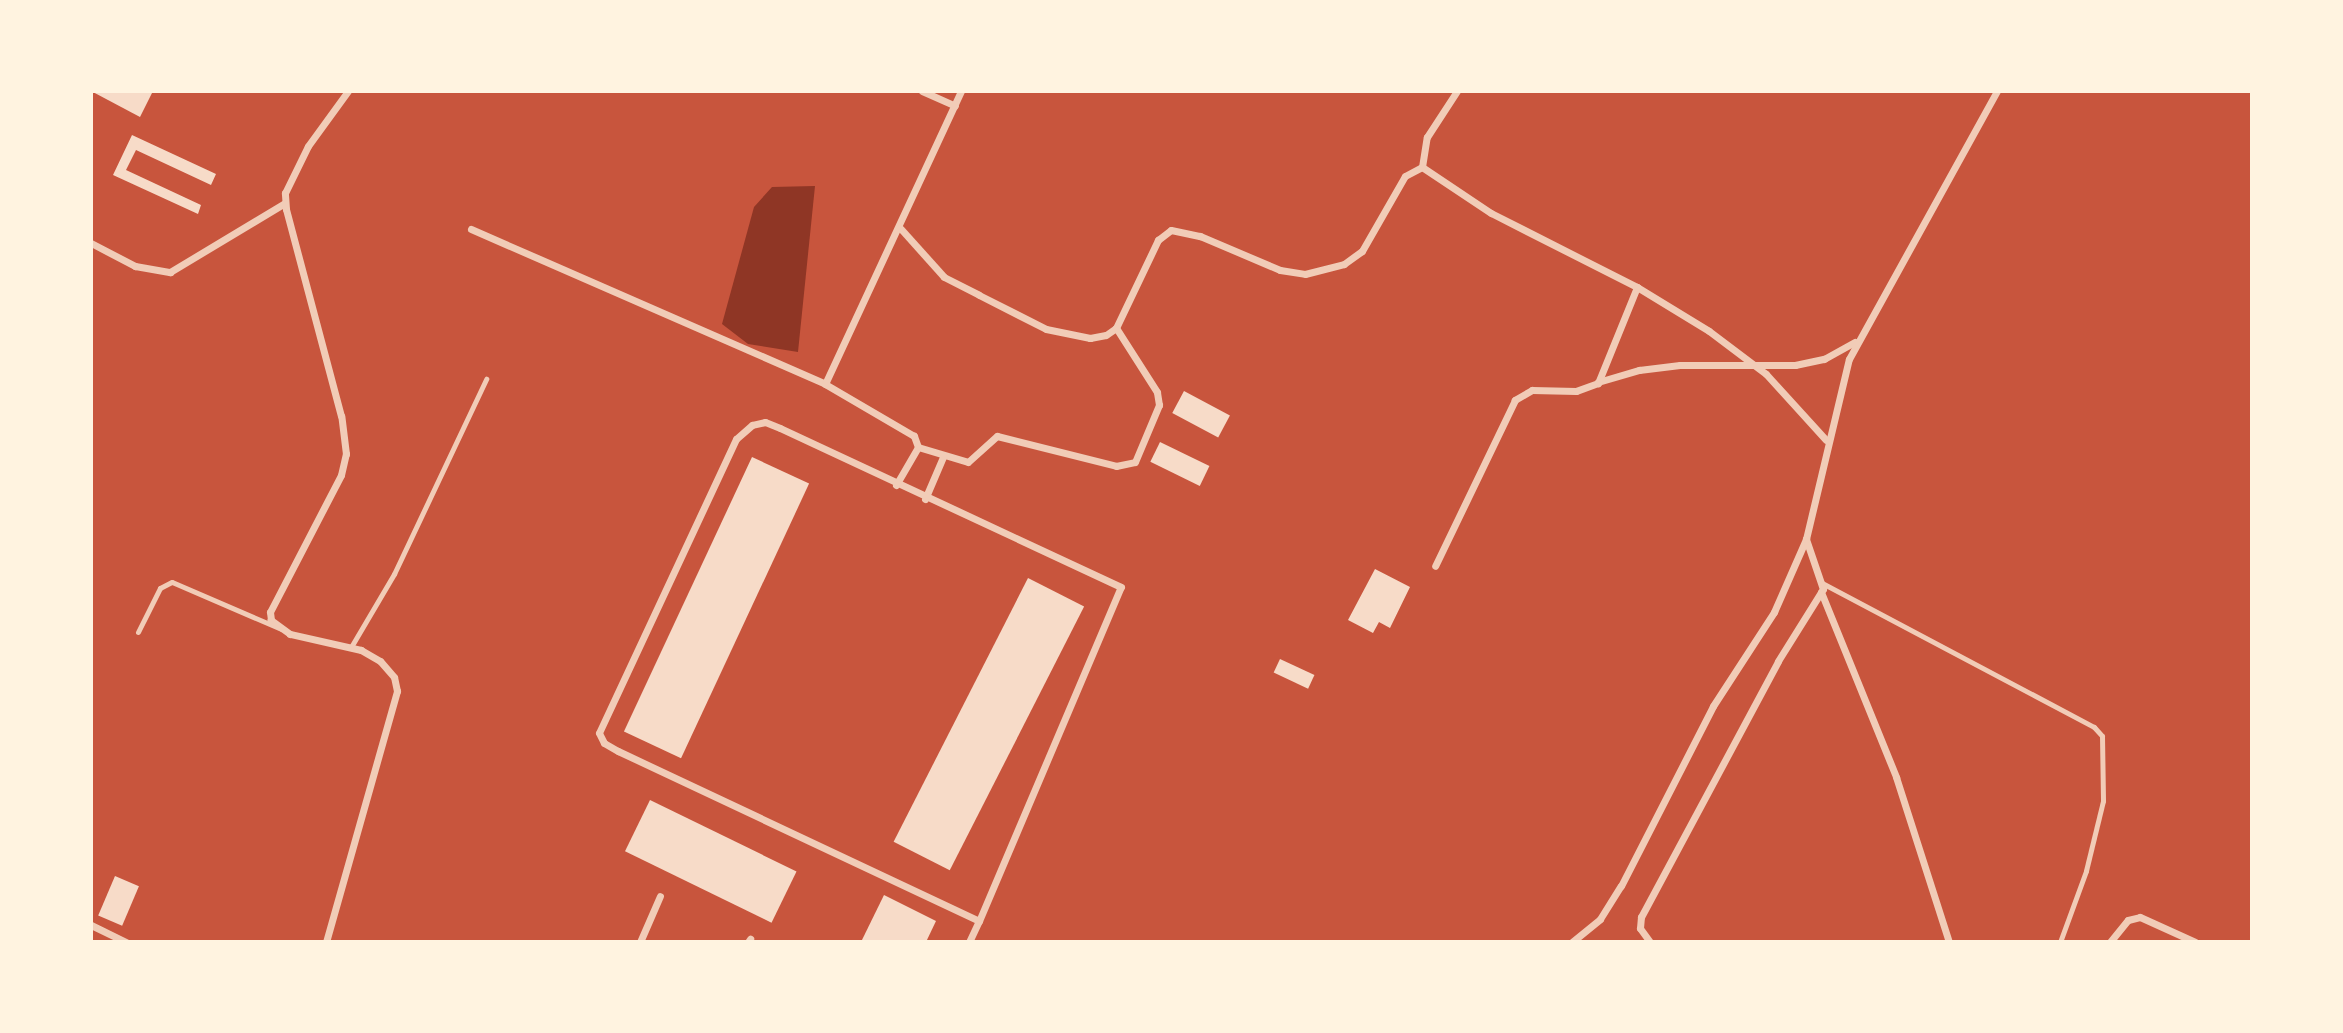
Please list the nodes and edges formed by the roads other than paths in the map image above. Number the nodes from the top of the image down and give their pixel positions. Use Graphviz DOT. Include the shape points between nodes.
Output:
graph roads {
  1 [pos="348,91"];
  2 [pos="922,91"];
  3 [pos="961,91"];
  4 [pos="1457,91"];
  5 [pos="1997,91"];
  6 [pos="955,106"];
  7 [pos="1422,167"];
  8 [pos="285,203"];
  9 [pos="471,229"];
  10 [pos="901,229"];
  11 [pos="91,243"];
  12 [pos="1637,287"];
  13 [pos="1116,328"];
  14 [pos="1858,340"];
  15 [pos="1757,367"];
  16 [pos="486,379"];
  17 [pos="1598,383"];
  18 [pos="825,384"];
  19 [pos="1826,440"];
  20 [pos="918,447"];
  21 [pos="943,457"];
  22 [pos="896,485"];
  23 [pos="925,499"];
  24 [pos="1806,539"];
  25 [pos="1435,566"];
  26 [pos="1822,583"];
  27 [pos="1821,592"];
  28 [pos="281,629"];
  29 [pos="138,632"];
  30 [pos="351,647"];
  31 [pos="660,896"];
  32 [pos="979,921"];
  33 [pos="91,925"];
  34 [pos="126,942"];
  35 [pos="326,942"];
  36 [pos="640,942"];
  37 [pos="969,942"];
  38 [pos="1572,942"];
  39 [pos="1650,942"];
  40 [pos="1949,942"];
  41 [pos="2060,942"];
  42 [pos="2110,942"];
  43 [pos="2195,942"];
  1 -- 8 [label="street" via="291,175"];
  2 -- 6 [label="street"];
  3 -- 6 [label="street"];
  4 -- 7 [label="street" via="1427,137"];
  5 -- 14 [label="street"];
  6 -- 10 [label="street"];
  7 -- 12 [label="street" via="1491,213"];
  7 -- 13 [label="street" via="1399,184 1363,251 1322,272 1280,270 1183,230 1165,232"];
  8 -- 11 [label="street" via="170,272 135,267"];
  8 -- 28 [label="street" via="341,415 346,454 341,475 271,604 271,620"];
  9 -- 18 [label="street"];
  10 -- 13 [label="street" via="944,277 1046,329 1090,338"];
  10 -- 18 [label="street"];
  12 -- 15 [label="street"];
  12 -- 17 [label="street"];
  13 -- 21 [label="street" via="1157,392 1160,405 1135,462 1116,466 997,436 968,462"];
  14 -- 15 [label="street" via="1824,359"];
  14 -- 19 [label="street" via="1837,394"];
  15 -- 17 [label="street" via="1680,365 1639,370"];
  15 -- 19 [label="street"];
  16 -- 30 [label="lane" via="394,574"];
  17 -- 25 [label="street" via="1576,391 1532,390 1515,400"];
  18 -- 20 [label="street" via="905,429"];
  19 -- 24 [label="street"];
  20 -- 21 [label="street"];
  20 -- 22 [label="street"];
  21 -- 23 [label="street"];
  22 -- 23 [label="street"];
  22 -- 32 [label="street" via="765,422 742,431 599,733 604,743 618,751"];
  23 -- 32 [label="street" via="1121,587"];
  24 -- 26 [label="street"];
  24 -- 38 [label="street" via="1774,612 1713,706 1620,886 1600,919"];
  26 -- 27 [label="street"];
  26 -- 41 [label="lane" via="2094,726 2102,736 2103,801 2086,871"];
  27 -- 39 [label="street" via="1778,661 1641,917 1640,928"];
  27 -- 40 [label="street" via="1896,777"];
  28 -- 29 [label="lane" via="172,582 160,588"];
  28 -- 30 [label="street"];
  30 -- 35 [label="street" via="380,661 394,677 397,691"];
  31 -- 36 [label="street"];
  32 -- 37 [label="street"];
  33 -- 34 [label="street"];
  42 -- 43 [label="street" via="2128,920 2140,917"];
}
